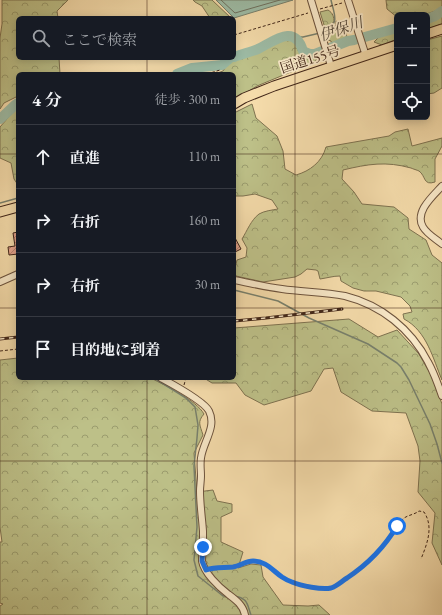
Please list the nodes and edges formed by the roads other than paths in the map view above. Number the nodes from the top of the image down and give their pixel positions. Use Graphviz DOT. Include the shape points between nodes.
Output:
graph roads {
  1 [pos="311,0"];
  2 [pos="348,0"];
  3 [pos="442,29"];
  4 [pos="430,33"];
  5 [pos="394,46"];
  6 [pos="366,56"];
  7 [pos="331,66"];
  8 [pos="236,103"];
  9 [pos="442,186"];
  10 [pos="16,208"];
  11 [pos="0,212"];
  12 [pos="442,244"];
  13 [pos="16,275"];
  14 [pos="236,280"];
  15 [pos="0,282"];
  16 [pos="164,380"];
  17 [pos="442,396"];
  18 [pos="245,615"];
  1 -- 7 [label="street"];
  2 -- 6 [label="street"];
  3 -- 4 [label="highway"];
  5 -- 6 [label="highway, 国道155号"];
  6 -- 7 [label="highway, 国道155号"];
  7 -- 8 [label="highway, 国道155号"];
  9 -- 12 [label="street" via="424,208 420,220 423,227"];
  10 -- 11 [label="highway"];
  13 -- 15 [label="street"];
  14 -- 17 [label="street" via="281,289 344,296 375,307 399,324 414,340 434,373"];
  16 -- 18 [label="street" via="207,407 210,413 209,435 200,462 202,561 217,584 244,609"];
}
